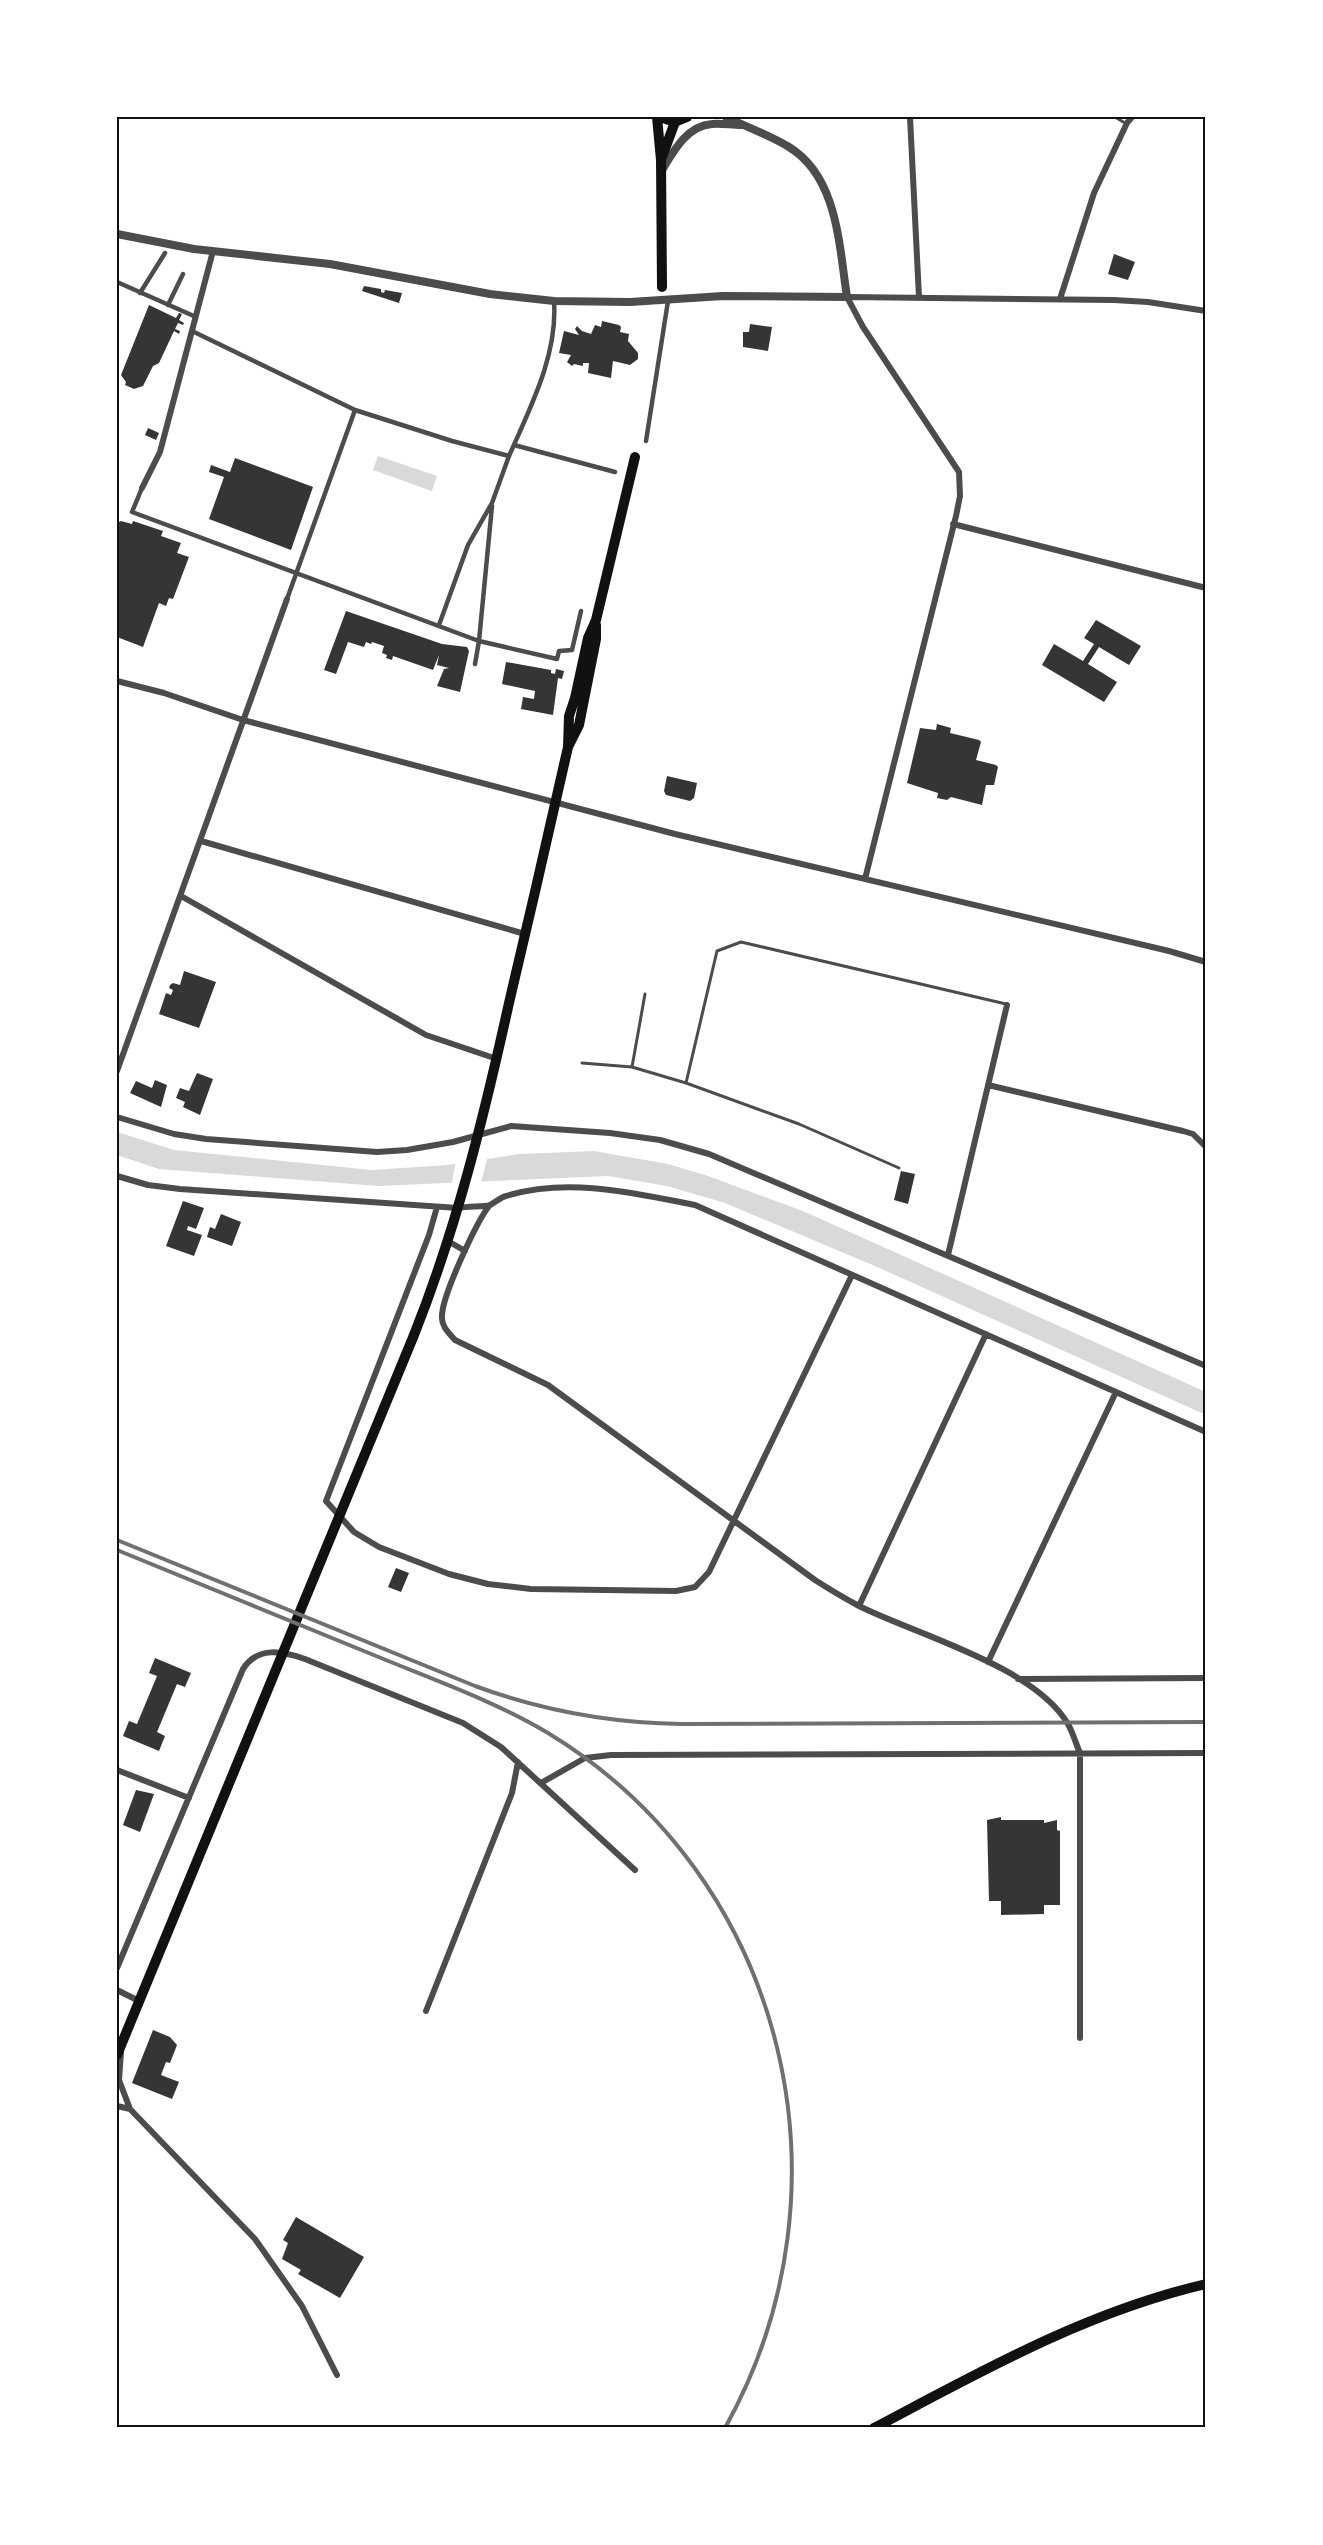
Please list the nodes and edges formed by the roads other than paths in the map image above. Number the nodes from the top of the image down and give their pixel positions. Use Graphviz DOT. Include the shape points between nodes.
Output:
graph roads {
  1 [pos="659,117"];
  2 [pos="687,117"];
  3 [pos="726,117"];
  4 [pos="910,117"];
  5 [pos="1115,117"];
  6 [pos="1132,117"];
  7 [pos="675,122"];
  8 [pos="1127,123"];
  9 [pos="741,124"];
  10 [pos="661,166"];
  11 [pos="117,234"];
  12 [pos="213,251"];
  13 [pos="165,253"];
  14 [pos="183,274"];
  15 [pos="117,282"];
  16 [pos="662,287"];
  17 [pos="140,293"];
  18 [pos="847,297"];
  19 [pos="919,297"];
  20 [pos="1060,299"];
  21 [pos="554,301"];
  22 [pos="668,301"];
  23 [pos="168,305"];
  24 [pos="1206,310"];
  25 [pos="196,317"];
  26 [pos="192,331"];
  27 [pos="355,410"];
  28 [pos="646,441"];
  29 [pos="514,445"];
  30 [pos="509,456"];
  31 [pos="635,457"];
  32 [pos="615,472"];
  33 [pos="142,488"];
  34 [pos="492,503"];
  35 [pos="953,524"];
  36 [pos="296,574"];
  37 [pos="1206,588"];
  38 [pos="287,599"];
  39 [pos="581,611"];
  40 [pos="439,625"];
  41 [pos="479,641"];
  42 [pos="475,664"];
  43 [pos="117,681"];
  44 [pos="243,720"];
  45 [pos="556,801"];
  46 [pos="201,841"];
  47 [pos="865,879"];
  48 [pos="181,896"];
  49 [pos="525,934"];
  50 [pos="1206,962"];
  51 [pos="645,994"];
  52 [pos="1007,1005"];
  53 [pos="497,1059"];
  54 [pos="582,1063"];
  55 [pos="632,1067"];
  56 [pos="117,1071"];
  57 [pos="686,1083"];
  58 [pos="988,1085"];
  59 [pos="117,1116"];
  60 [pos="478,1134"];
  61 [pos="1206,1147"];
  62 [pos="899,1168"];
  63 [pos="117,1176"];
  64 [pos="489,1206"];
  65 [pos="437,1207"];
  66 [pos="458,1208"];
  67 [pos="448,1241"];
  68 [pos="465,1251"];
  69 [pos="948,1256"];
  70 [pos="852,1275"];
  71 [pos="986,1334"];
  72 [pos="1206,1366"];
  73 [pos="1116,1392"];
  74 [pos="1206,1432"];
  75 [pos="733,1519"];
  76 [pos="859,1606"];
  77 [pos="988,1662"];
  78 [pos="1018,1678"];
  79 [pos="1206,1678"];
  80 [pos="1080,1753"];
  81 [pos="1206,1753"];
  82 [pos="518,1762"];
  83 [pos="117,1770"];
  84 [pos="541,1783"];
  85 [pos="189,1797"];
  86 [pos="635,1870"];
  87 [pos="117,1968"];
  88 [pos="117,1990"];
  89 [pos="139,2001"];
  90 [pos="426,2011"];
  91 [pos="1080,2038"];
  92 [pos="119,2051"];
  93 [pos="117,2106"];
  94 [pos="130,2109"];
  95 [pos="1206,2284"];
  96 [pos="338,2375"];
  97 [pos="874,2428"];
  1 -- 7 [label="main road"];
  1 -- 10 [label="main road"];
  2 -- 7 [label="main road"];
  3 -- 9 [label="street"];
  4 -- 19 [label="street"];
  5 -- 8 [label="lane"];
  6 -- 8 [label="street"];
  7 -- 10 [label="main road"];
  8 -- 20 [label="street" via="1094,193"];
  9 -- 10 [label="street" via="711,124 692,132"];
  9 -- 18 [label="street" via="789,148 819,177 832,212"];
  10 -- 16 [label="main road"];
  11 -- 12 [label="street"];
  12 -- 21 [label="street" via="330,264 490,294"];
  12 -- 25 [label="street"];
  13 -- 17 [label="street"];
  14 -- 23 [label="street"];
  15 -- 17 [label="street"];
  17 -- 23 [label="street"];
  18 -- 19 [label="street"];
  18 -- 22 [label="street" via="723,296"];
  18 -- 35 [label="street" via="959,472 960,496"];
  19 -- 20 [label="street"];
  20 -- 24 [label="street" via="1148,302"];
  21 -- 22 [label="street"];
  21 -- 29 [label="street" via="555,322 542,378"];
  22 -- 28 [label="street"];
  23 -- 25 [label="street"];
  25 -- 26 [label="street"];
  26 -- 27 [label="street"];
  26 -- 33 [label="street" via="160,453"];
  27 -- 30 [label="street"];
  27 -- 36 [label="street"];
  29 -- 30 [label="street"];
  29 -- 32 [label="street"];
  30 -- 34 [label="street"];
  31 -- 45 [label="main road" via="569,716 568,747"];
  33 -- 36 [label="street" via="132,512"];
  34 -- 40 [label="street" via="468,545"];
  34 -- 41 [label="street"];
  35 -- 37 [label="street"];
  35 -- 47 [label="street"];
  36 -- 38 [label="street"];
  36 -- 40 [label="street"];
  38 -- 44 [label="street"];
  39 -- 41 [label="street" via="572,650 559,651 557,659"];
  40 -- 41 [label="street"];
  41 -- 42 [label="street"];
  43 -- 44 [label="street"];
  44 -- 45 [label="street"];
  44 -- 46 [label="street"];
  45 -- 47 [label="street"];
  45 -- 49 [label="main road"];
  46 -- 48 [label="street"];
  46 -- 49 [label="street"];
  47 -- 50 [label="street"];
  48 -- 53 [label="street" via="426,1035"];
  48 -- 56 [label="street"];
  49 -- 53 [label="main road"];
  51 -- 55 [label="lane"];
  52 -- 57 [label="lane" via="741,942 717,951"];
  52 -- 58 [label="street"];
  53 -- 60 [label="main road"];
  54 -- 55 [label="lane"];
  55 -- 57 [label="lane"];
  57 -- 62 [label="lane" via="799,1124"];
  58 -- 61 [label="street" via="1183,1131 1193,1134"];
  58 -- 69 [label="street"];
  59 -- 60 [label="street" via="148,1128 206,1139 377,1152 430,1146"];
  60 -- 66 [label="main road"];
  60 -- 69 [label="street" via="511,1126 660,1140 709,1154"];
  63 -- 65 [label="street" via="173,1188"];
  64 -- 66 [label="street"];
  64 -- 68 [label="street"];
  64 -- 70 [label="street" via="505,1196 547,1188 607,1188 695,1205"];
  65 -- 66 [label="street"];
  65 -- 75 [label="street" via="326,1501 354,1532 379,1547 449,1574 488,1584 531,1590 676,1591 694,1587 709,1572"];
  66 -- 67 [label="main road"];
  67 -- 68 [label="street"];
  67 -- 89 [label="main road" via="414,1335"];
  68 -- 75 [label="street" via="441,1317 455,1340 548,1384"];
  69 -- 72 [label="street"];
  70 -- 71 [label="street"];
  70 -- 75 [label="street"];
  71 -- 73 [label="street"];
  71 -- 76 [label="street"];
  73 -- 74 [label="street"];
  73 -- 77 [label="street"];
  75 -- 76 [label="street" via="815,1580"];
  76 -- 77 [label="street"];
  77 -- 78 [label="street"];
  78 -- 79 [label="street"];
  78 -- 80 [label="street" via="1051,1704 1067,1723"];
  80 -- 81 [label="street"];
  80 -- 84 [label="street" via="611,1755 577,1761"];
  80 -- 91 [label="street"];
  82 -- 84 [label="street"];
  82 -- 85 [label="street" via="491,1739 463,1723 305,1659 273,1652 254,1656 243,1669"];
  82 -- 90 [label="street" via="512,1793"];
  83 -- 85 [label="street"];
  84 -- 86 [label="street"];
  85 -- 87 [label="street"];
  88 -- 89 [label="street"];
  89 -- 92 [label="main road"];
  92 -- 94 [label="street" via="119,2080"];
  93 -- 94 [label="street"];
  94 -- 96 [label="street" via="255,2239 302,2306"];
  95 -- 97 [label="main road" via="1125,2306 1075,2326"];
}
